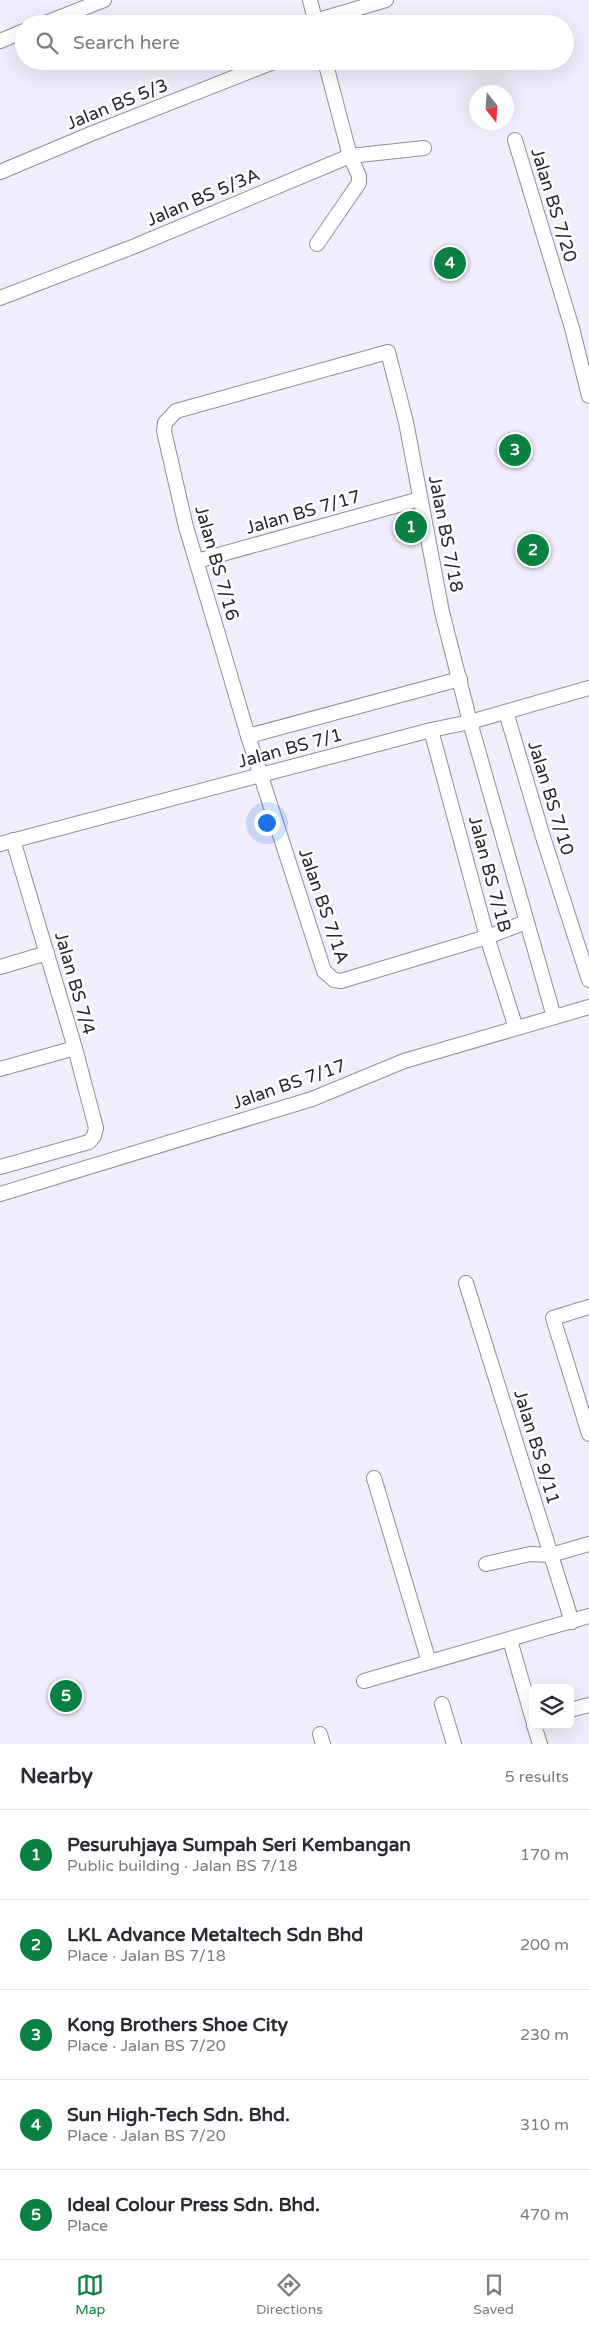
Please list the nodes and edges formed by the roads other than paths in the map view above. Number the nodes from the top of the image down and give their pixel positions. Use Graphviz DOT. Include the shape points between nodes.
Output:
graph roads {
  1 [pos="104,0"];
  2 [pos="310,0"];
  3 [pos="386,0"];
  4 [pos="83,4"];
  5 [pos="61,15"];
  6 [pos="314,15"];
  7 [pos="338,15"];
  8 [pos="15,35"];
  9 [pos="0,41"];
  10 [pos="253,70"];
  11 [pos="327,70"];
  12 [pos="515,140"];
  13 [pos="424,148"];
  14 [pos="350,156"];
  15 [pos="0,172"];
  16 [pos="316,244"];
  17 [pos="0,298"];
  18 [pos="388,352"];
  19 [pos="589,396"];
  20 [pos="420,498"];
  21 [pos="197,561"];
  22 [pos="460,679"];
  23 [pos="589,688"];
  24 [pos="506,712"];
  25 [pos="470,722"];
  26 [pos="431,730"];
  27 [pos="248,736"];
  28 [pos="262,775"];
  29 [pos="7,842"];
  30 [pos="526,922"];
  31 [pos="487,937"];
  32 [pos="47,953"];
  33 [pos="0,967"];
  34 [pos="589,980"];
  35 [pos="589,1007"];
  36 [pos="554,1017"];
  37 [pos="516,1028"];
  38 [pos="75,1048"];
  39 [pos="0,1070"];
  40 [pos="0,1167"];
  41 [pos="0,1194"];
  42 [pos="466,1283"];
  43 [pos="589,1307"];
  44 [pos="589,1434"];
  45 [pos="374,1478"];
  46 [pos="589,1544"];
  47 [pos="551,1555"];
  48 [pos="486,1564"];
  49 [pos="589,1616"];
  50 [pos="572,1622"];
  51 [pos="510,1640"];
  52 [pos="429,1662"];
  53 [pos="364,1681"];
  54 [pos="442,1704"];
  55 [pos="589,1704"];
  56 [pos="529,1706"];
  57 [pos="574,1709"];
  58 [pos="535,1729"];
  59 [pos="454,1744"];
  60 [pos="540,1744"];
  1 -- 4 [label="street"];
  2 -- 6 [label="street"];
  3 -- 7 [label="street"];
  4 -- 5 [label="street"];
  8 -- 9 [label="street"];
  10 -- 15 [label="street, Jalan BS 5/3"];
  11 -- 14 [label="street"];
  12 -- 19 [label="street, Jalan BS 7/20" via="572,328"];
  13 -- 14 [label="street, Jalan BS 5/3A"];
  14 -- 16 [label="street" via="357,169 359,184"];
  14 -- 17 [label="street, Jalan BS 5/3A" via="135,246"];
  18 -- 20 [label="street, Jalan BS 7/18" via="406,422"];
  18 -- 21 [label="street, Jalan BS 7/16" via="184,407 169,416 164,431"];
  20 -- 21 [label="street, Jalan BS 7/17"];
  20 -- 22 [label="street, Jalan BS 7/18" via="442,612"];
  21 -- 27 [label="street, Jalan BS 7/16"];
  22 -- 25 [label="street, Jalan BS 7/18"];
  22 -- 27 [label="street"];
  23 -- 24 [label="street, Jalan BS 7/1"];
  24 -- 25 [label="street, Jalan BS 7/1"];
  24 -- 34 [label="street, Jalan BS 7/10"];
  25 -- 26 [label="street, Jalan BS 7/1"];
  25 -- 30 [label="street, Jalan BS 7/1B"];
  26 -- 28 [label="street, Jalan BS 7/1"];
  26 -- 31 [label="street, Jalan BS 7/1B"];
  27 -- 28 [label="street, Jalan BS 7/16"];
  28 -- 29 [label="street, Jalan BS 7/1"];
  28 -- 31 [label="street, Jalan BS 7/1A" via="321,964 328,977 341,981"];
  29 -- 32 [label="street, Jalan BS 7/4"];
  30 -- 31 [label="street"];
  30 -- 36 [label="street, Jalan BS 7/1B"];
  31 -- 37 [label="street, Jalan BS 7/1B"];
  32 -- 33 [label="street"];
  32 -- 38 [label="street, Jalan BS 7/4"];
  35 -- 36 [label="street, Jalan BS 7/17"];
  36 -- 37 [label="street, Jalan BS 7/17"];
  37 -- 41 [label="street, Jalan BS 7/17" via="404,1061 312,1099"];
  38 -- 39 [label="street"];
  38 -- 40 [label="street, Jalan BS 7/4" via="96,1128 94,1136 88,1142"];
  42 -- 47 [label="street, Jalan BS 9/11"];
  43 -- 44 [label="street" via="553,1318"];
  45 -- 52 [label="street"];
  46 -- 47 [label="street"];
  47 -- 48 [label="street" via="530,1554"];
  47 -- 50 [label="street, Jalan BS 9/11"];
  49 -- 50 [label="street"];
  50 -- 51 [label="street"];
  51 -- 52 [label="street"];
  51 -- 56 [label="street"];
  52 -- 53 [label="street"];
  54 -- 59 [label="street"];
  55 -- 57 [label="street"];
  58 -- 60 [label="street"];
}
